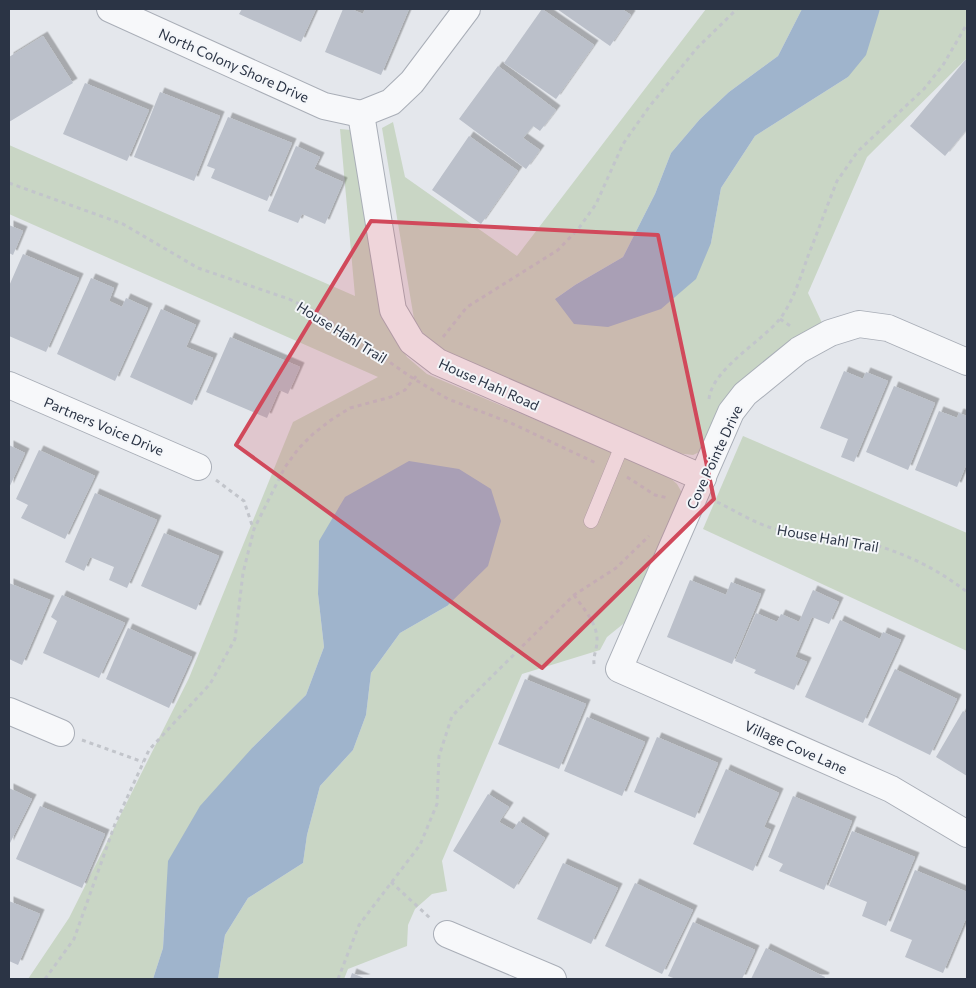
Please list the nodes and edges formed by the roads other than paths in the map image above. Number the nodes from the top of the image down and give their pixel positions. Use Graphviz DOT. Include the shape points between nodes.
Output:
graph roads {
  1 [pos="110,9"];
  2 [pos="467,9"];
  3 [pos="361,114"];
  4 [pos="967,362"];
  5 [pos="9,385"];
  6 [pos="623,443"];
  7 [pos="198,467"];
  8 [pos="708,489"];
  9 [pos="591,521"];
  10 [pos="607,671"];
  11 [pos="9,711"];
  12 [pos="61,733"];
  13 [pos="967,834"];
  14 [pos="447,934"];
  15 [pos="553,979"];
  1 -- 3 [label="street, North Colony Shore Drive" via="324,106"];
  2 -- 3 [label="street" via="412,82 391,102"];
  3 -- 6 [label="street, House Hahl Road" via="393,310 412,342 438,362"];
  4 -- 8 [label="street, Cove Pointe Drive" via="888,328 859,324 830,333 800,350 745,394 731,412"];
  5 -- 7 [label="street, Partners Voice Drive"];
  6 -- 8 [label="street, House Hahl Road"];
  6 -- 9 [label="lane"];
  8 -- 10 [label="street, Cove Pointe Drive"];
  10 -- 13 [label="street, Village Cove Lane" via="891,789"];
  11 -- 12 [label="street"];
  14 -- 15 [label="street"];
}
